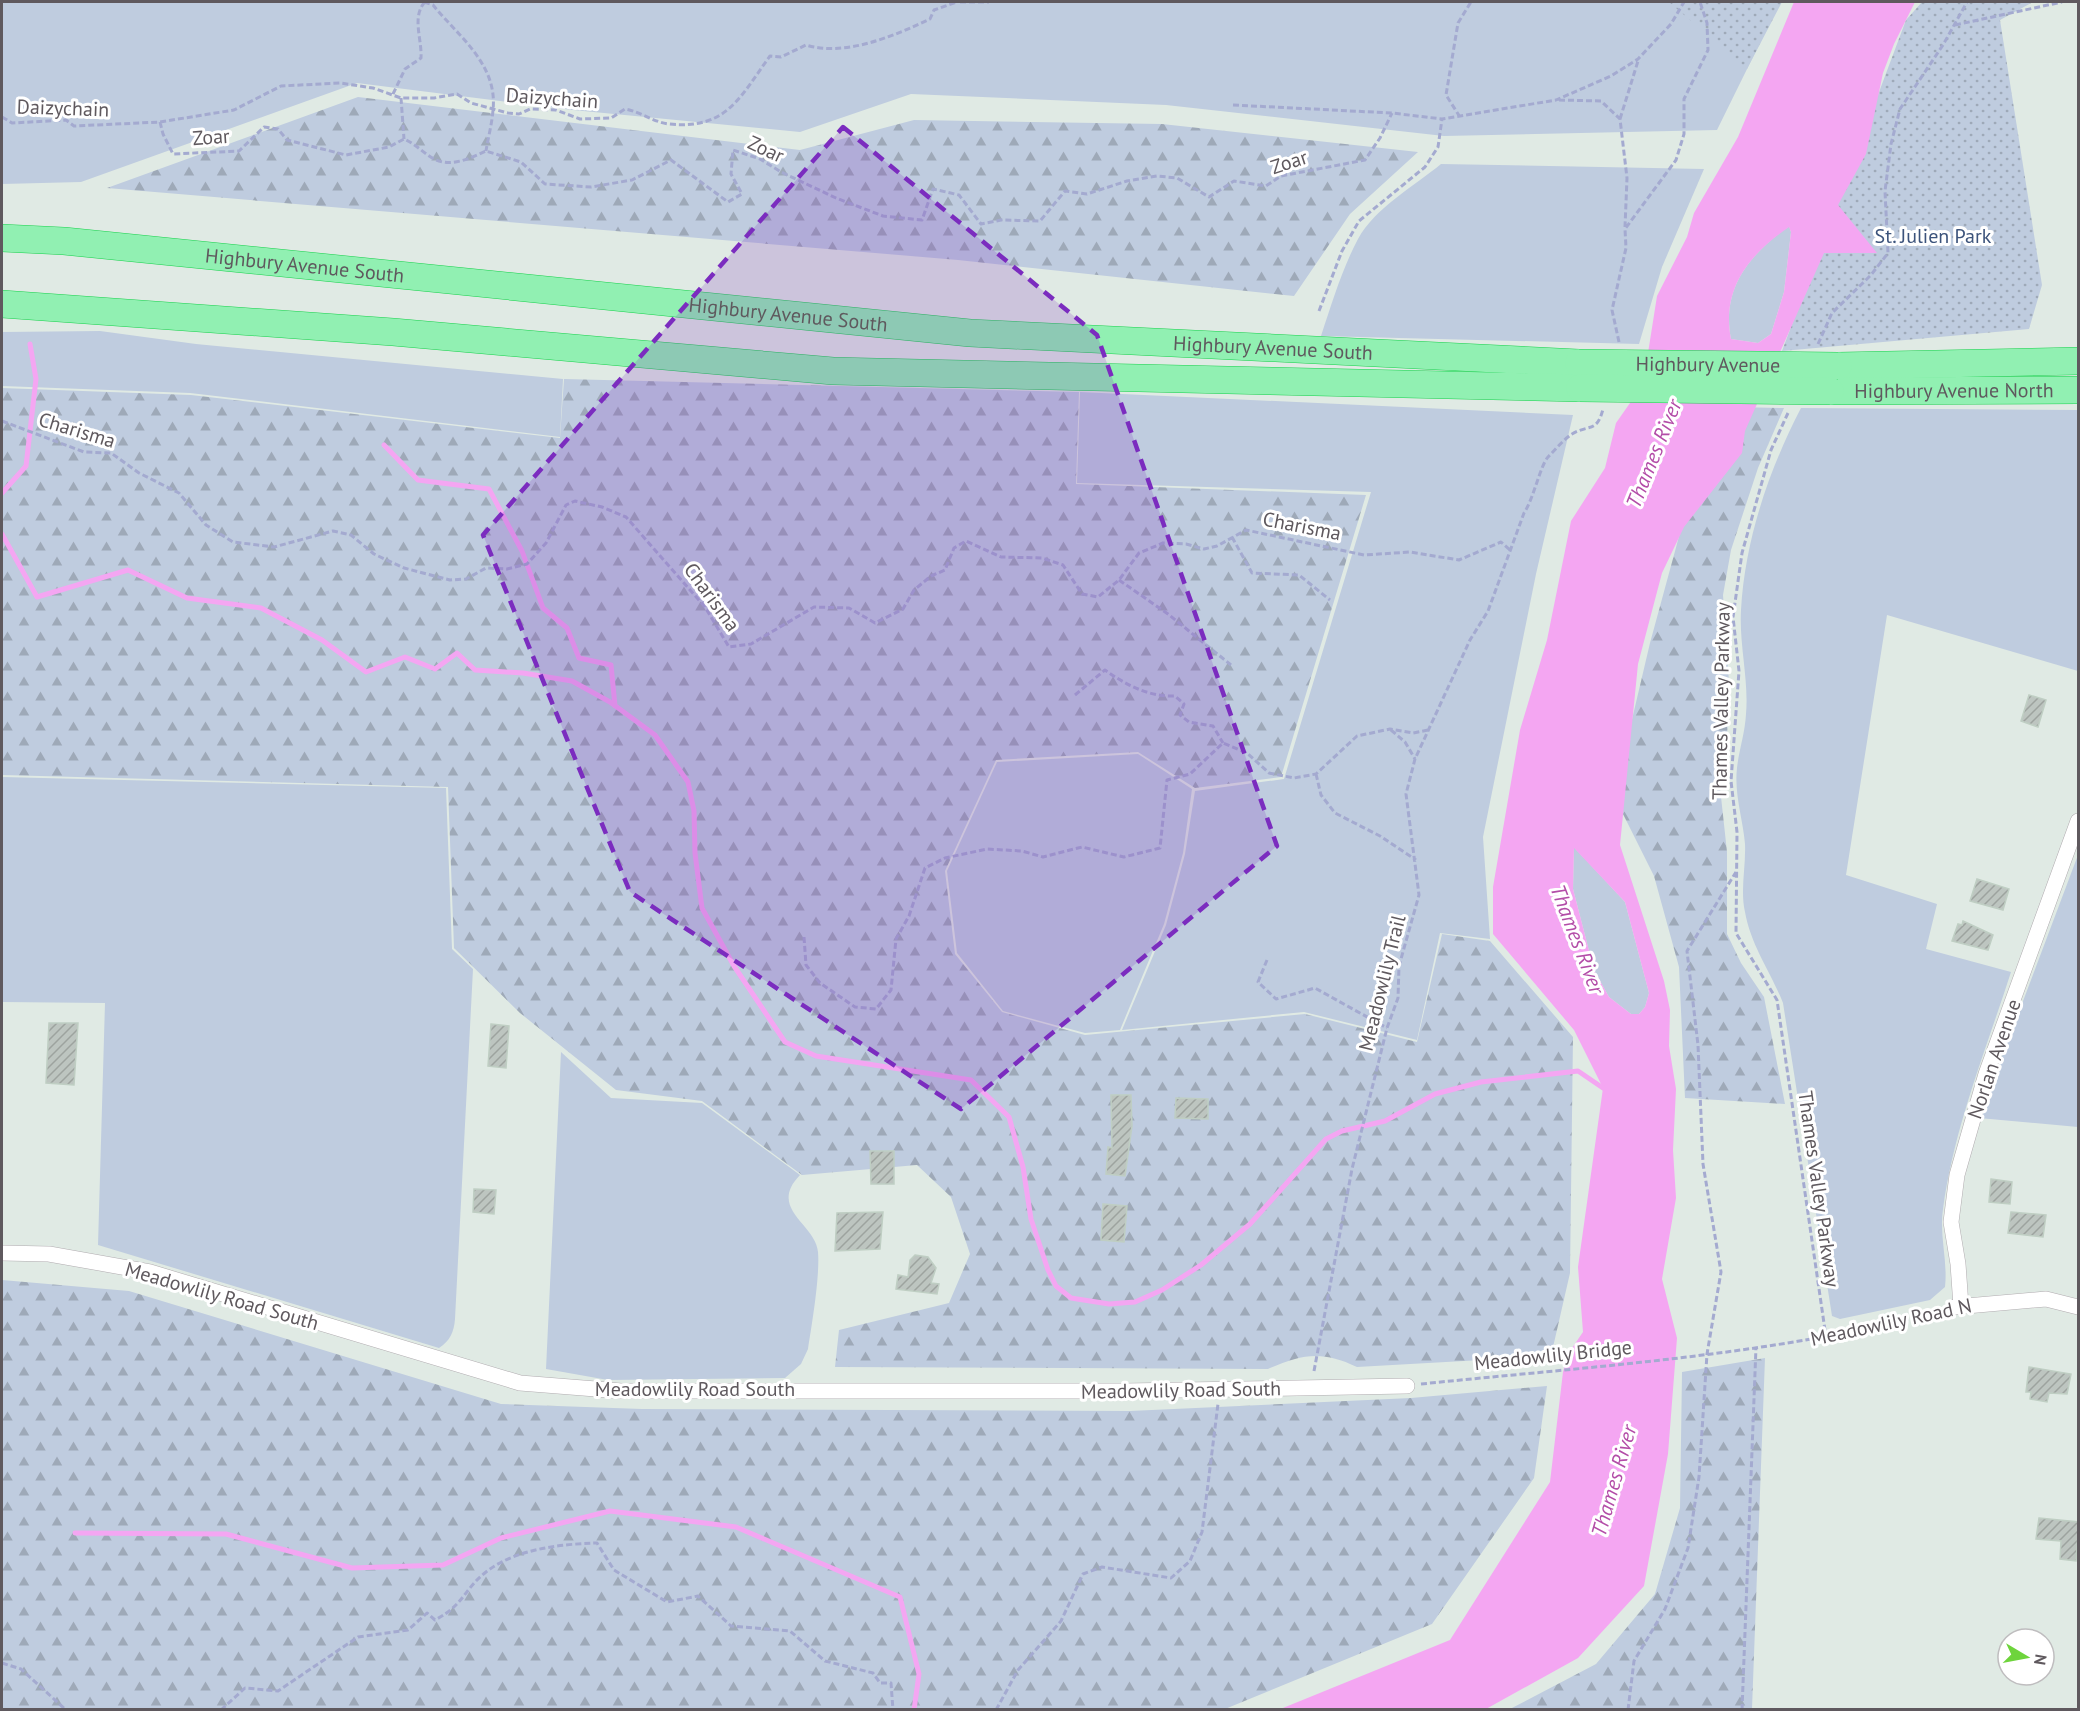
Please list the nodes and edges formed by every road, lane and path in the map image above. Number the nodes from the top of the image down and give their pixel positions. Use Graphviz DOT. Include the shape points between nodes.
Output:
graph roads {
  1 [pos="424,2"];
  2 [pos="959,2"];
  3 [pos="989,2"];
  4 [pos="1471,2"];
  5 [pos="1684,2"];
  6 [pos="1700,2"];
  7 [pos="1967,2"];
  8 [pos="2062,2"];
  9 [pos="1954,25"];
  10 [pos="1638,59"];
  11 [pos="393,94"];
  12 [pos="401,98"];
  13 [pos="1556,100"];
  14 [pos="1233,105"];
  15 [pos="494,108"];
  16 [pos="1392,113"];
  17 [pos="2,117"];
  18 [pos="1460,117"];
  19 [pos="1442,118"];
  20 [pos="1620,119"];
  21 [pos="160,123"];
  22 [pos="404,139"];
  23 [pos="486,151"];
  24 [pos="1625,229"];
  25 [pos="2,238"];
  26 [pos="2,304"];
  27 [pos="1318,311"];
  28 [pos="1818,345"];
  29 [pos="1617,352"];
  30 [pos="2079,361"];
  31 [pos="1580,376"];
  32 [pos="1834,379"];
  33 [pos="2079,390"];
  34 [pos="1603,408"];
  35 [pos="1790,408"];
  36 [pos="2,421"];
  37 [pos="1232,537"];
  38 [pos="1510,550"];
  39 [pos="1119,580"];
  40 [pos="1330,600"];
  41 [pos="1231,665"];
  42 [pos="1075,695"];
  43 [pos="1390,729"];
  44 [pos="1428,730"];
  45 [pos="1223,743"];
  46 [pos="1415,759"];
  47 [pos="1316,774"];
  48 [pos="2079,821"];
  49 [pos="1416,860"];
  50 [pos="1736,872"];
  51 [pos="804,937"];
  52 [pos="1267,960"];
  53 [pos="1386,1028"];
  54 [pos="2,1253"];
  55 [pos="1958,1306"];
  56 [pos="2079,1307"];
  57 [pos="1826,1337"];
  58 [pos="1756,1347"];
  59 [pos="1705,1355"];
  60 [pos="1407,1386"];
  61 [pos="1312,1387"];
  62 [pos="1219,1390"];
  63 [pos="2,1663"];
  64 [pos="66,1710"];
  65 [pos="221,1710"];
  66 [pos="893,1710"];
  67 [pos="996,1710"];
  68 [pos="1628,1710"];
  69 [pos="1742,1710"];
  1 -- 11 [label="path" via="417,21 422,39 421,58 405,69"];
  1 -- 15 [label="path" via="433,5 482,59"];
  2 -- 3 [label="path, Daizychain"];
  2 -- 15 [label="path, Daizychain" via="934,10 930,19 895,36 822,50 806,45 781,57 770,56 733,106 717,119 669,124 625,109 610,118 580,118 556,110 530,109 519,114"];
  4 -- 18 [label="path" via="1458,23 1446,95"];
  5 -- 10 [label="path" via="1671,24"];
  6 -- 24 [label="path" via="1707,23 1708,50 1684,99 1684,134 1676,160"];
  7 -- 9 [label="path"];
  8 -- 9 [label="path"];
  9 -- 28 [label="path" via="1900,109 1890,144 1886,191 1888,253 1832,313"];
  10 -- 13 [label="path" via="1611,76"];
  10 -- 20 [label="path"];
  11 -- 12 [label="path, Daizychain"];
  11 -- 21 [label="path, Daizychain" via="340,83 281,86 234,110"];
  12 -- 15 [label="path, Daizychain" via="457,94 471,103"];
  12 -- 22 [label="path"];
  13 -- 18 [label="path"];
  13 -- 20 [label="path" via="1600,101"];
  14 -- 16 [label="path"];
  15 -- 23 [label="path"];
  16 -- 19 [label="path"];
  16 -- 23 [label="path, Zoar" via="1365,160 1281,176 1266,186 1234,181 1209,197 1177,178 1157,176 1087,194 1065,191 1040,221 981,224 959,195 933,189 922,220 883,216 733,150 731,174 742,194 728,202 671,160 632,180 591,187 545,184 521,162"];
  17 -- 21 [label="path, Daizychain" via="12,123 66,120 74,126"];
  18 -- 19 [label="path"];
  19 -- 27 [label="path" via="1438,147 1425,167 1359,221 1342,251"];
  20 -- 24 [label="path" via="1627,178"];
  21 -- 22 [label="path, Zoar" via="174,154 239,151 264,127 278,129 288,140 346,155 389,147"];
  22 -- 23 [label="path" via="437,160 463,162"];
  24 -- 29 [label="path" via="1626,248 1612,310 1619,341"];
  25 -- 31 [label="highway, Highbury Avenue South" via="970,333"];
  26 -- 31 [label="highway, Highbury Avenue South" via="393,332 833,371"];
  30 -- 32 [label="highway, Highbury Avenue North"];
  31 -- 32 [label="highway, Highbury Avenue, bridge"];
  32 -- 33 [label="highway, Highbury Avenue North"];
  34 -- 38 [label="path, Meadowlily Trail" via="1594,427 1572,434 1546,459"];
  35 -- 50 [label="path, Thames Valley Parkway" via="1771,450 1742,553 1733,617 1739,671 1731,781 1737,832"];
  36 -- 39 [label="path, Charisma" via="76,449 111,453 139,473 179,493 206,525 233,542 274,547 333,531 351,535 374,554 404,568 450,580 466,579 486,568 507,569 527,564 546,543 566,504 575,501 602,507 626,517 705,607 729,647 751,644 814,607 849,609 875,623 903,609 914,590 945,570 954,548 966,541 1000,557 1042,558 1063,565 1082,594 1098,597"];
  37 -- 38 [label="path, Charisma" via="1246,530 1364,555 1410,552 1459,560 1501,542"];
  37 -- 39 [label="path, Charisma" via="1204,549 1163,543 1139,553"];
  37 -- 40 [label="path" via="1252,573 1299,575"];
  38 -- 44 [label="path, Meadowlily Trail" via="1488,611 1470,640"];
  39 -- 41 [label="path"];
  42 -- 45 [label="path" via="1105,670 1122,683 1159,696 1175,696 1184,704 1180,715 1189,722 1213,726"];
  43 -- 44 [label="path" via="1413,733"];
  43 -- 46 [label="path" via="1405,742"];
  43 -- 47 [label="path" via="1357,736"];
  44 -- 46 [label="path, Meadowlily Trail"];
  45 -- 47 [label="path" via="1247,753 1269,773 1294,778"];
  45 -- 51 [label="path" via="1190,774 1167,780 1160,848 1124,857 1082,847 1043,857 987,849 945,858 925,868 909,916 896,939 891,990 876,1009 855,1007 820,983 806,965"];
  46 -- 49 [label="path, Meadowlily Trail" via="1406,794"];
  47 -- 49 [label="path" via="1321,795 1335,813"];
  48 -- 55 [label="street, Norlan Avenue" via="1986,1074 1957,1175 1951,1222 1958,1264"];
  49 -- 53 [label="path, Meadowlily Trail" via="1419,895 1399,966 1398,999"];
  50 -- 57 [label="path, Thames Valley Parkway" via="1736,933 1777,1000"];
  50 -- 59 [label="path" via="1688,951 1698,1045 1703,1164 1721,1272"];
  52 -- 53 [label="path" via="1258,982 1276,999 1315,988"];
  53 -- 61 [label="path, Meadowlily Trail" via="1352,1169"];
  54 -- 62 [label="street, Meadowlily Road South" via="49,1254 150,1272 520,1383 621,1391"];
  55 -- 56 [label="street, Meadowlily Road N" via="2046,1299"];
  55 -- 57 [label="path, Meadowlily Road N"];
  57 -- 58 [label="path, Meadowlily Road N"];
  58 -- 59 [label="path, Meadowlily Road N"];
  58 -- 69 [label="path"];
  59 -- 60 [label="path, Meadowlily Bridge"];
  59 -- 68 [label="path" via="1699,1477 1688,1548 1665,1609 1634,1661"];
  60 -- 61 [label="street, Meadowlily Road South"];
  61 -- 62 [label="street, Meadowlily Road South"];
  62 -- 67 [label="path" via="1202,1532 1190,1561 1171,1578 1102,1567 1083,1574 1061,1621 1018,1670"];
  63 -- 64 [label="path" via="21,1670"];
  65 -- 66 [label="path" via="245,1688 278,1691 358,1637 408,1630 427,1613 435,1620 453,1611 485,1573 508,1560 562,1544 597,1543 614,1570 667,1602 698,1596 731,1626 790,1631 825,1661 873,1673 880,1683 891,1683"];
}
